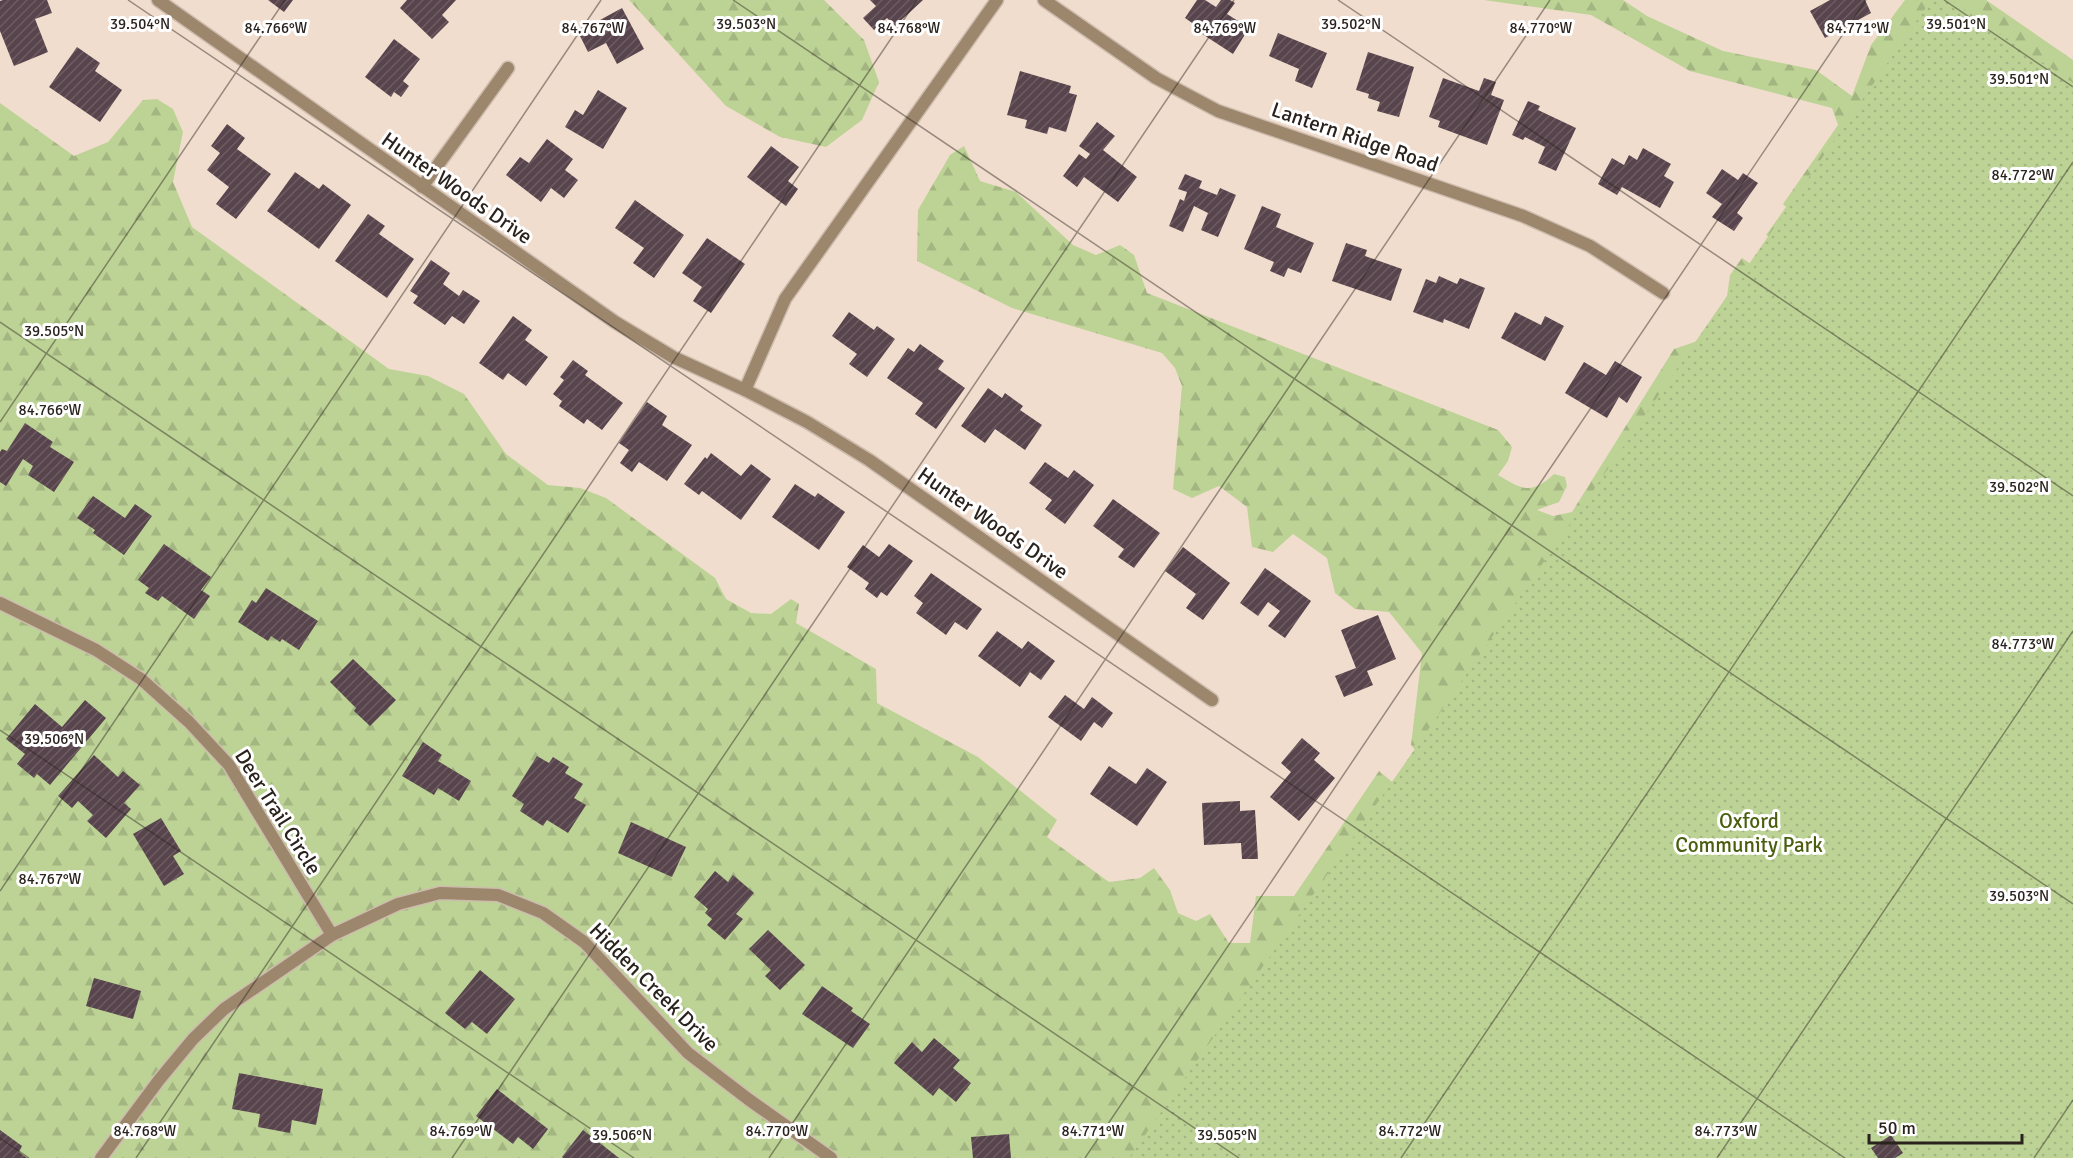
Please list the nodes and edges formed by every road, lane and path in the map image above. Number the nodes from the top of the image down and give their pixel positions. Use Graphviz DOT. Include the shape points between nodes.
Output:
graph roads {
  1 [pos="158,0"];
  2 [pos="997,0"];
  3 [pos="1044,0"];
  4 [pos="508,68"];
  5 [pos="422,187"];
  6 [pos="1663,293"];
  7 [pos="745,390"];
  8 [pos="0,603"];
  9 [pos="1212,700"];
  10 [pos="332,935"];
  11 [pos="101,1158"];
  12 [pos="831,1158"];
  1 -- 5 [label="street, Hunter Woods Drive"];
  2 -- 7 [label="street" via="785,299"];
  3 -- 6 [label="street, Lantern Ridge Road" via="1156,78 1218,111 1523,216 1590,246"];
  4 -- 5 [label="street"];
  5 -- 7 [label="street, Hunter Woods Drive" via="615,322 673,357"];
  7 -- 9 [label="street, Hunter Woods Drive" via="869,460"];
  8 -- 10 [label="street, Deer Trail Circle" via="96,650 141,679 189,722 229,765"];
  10 -- 11 [label="street, Hidden Creek Drive" via="216,1016 159,1080"];
  10 -- 12 [label="street, Hidden Creek Drive" via="398,903 441,893 498,895 543,913 584,942 688,1053"];
}
